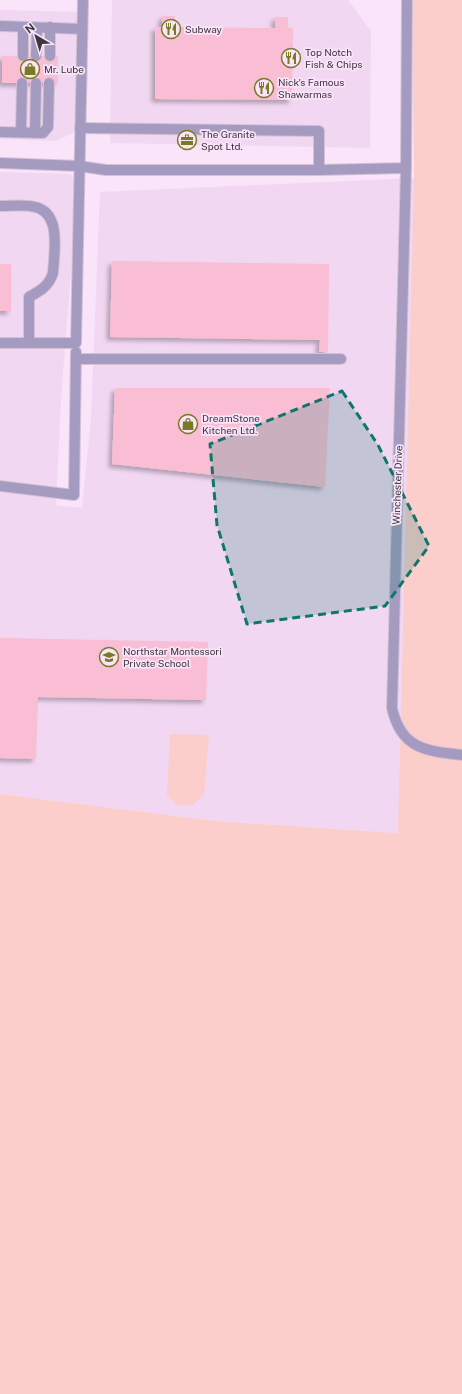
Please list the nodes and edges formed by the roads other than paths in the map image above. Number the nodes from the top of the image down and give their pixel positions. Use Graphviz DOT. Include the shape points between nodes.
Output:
graph roads {
  1 [pos="84,0"];
  2 [pos="407,0"];
  3 [pos="0,26"];
  4 [pos="23,27"];
  5 [pos="50,27"];
  6 [pos="37,28"];
  7 [pos="82,28"];
  8 [pos="23,56"];
  9 [pos="36,56"];
  10 [pos="50,56"];
  11 [pos="22,83"];
  12 [pos="36,83"];
  13 [pos="49,83"];
  14 [pos="80,128"];
  15 [pos="0,132"];
  16 [pos="21,132"];
  17 [pos="35,132"];
  18 [pos="0,163"];
  19 [pos="79,166"];
  20 [pos="406,168"];
  21 [pos="319,170"];
  22 [pos="0,206"];
  23 [pos="29,342"];
  24 [pos="0,343"];
  25 [pos="76,343"];
  26 [pos="76,359"];
  27 [pos="341,359"];
  28 [pos="0,486"];
  29 [pos="462,755"];
  1 -- 7 [label="street"];
  2 -- 20 [label="street, Winchester Drive"];
  3 -- 4 [label="street"];
  4 -- 6 [label="street"];
  4 -- 8 [label="street"];
  5 -- 6 [label="street"];
  5 -- 7 [label="street"];
  5 -- 10 [label="street"];
  6 -- 9 [label="street"];
  7 -- 14 [label="street"];
  11 -- 16 [label="street"];
  12 -- 17 [label="street"];
  13 -- 17 [label="street" via="48,127 43,133"];
  14 -- 19 [label="street"];
  14 -- 21 [label="street" via="320,131"];
  15 -- 16 [label="street"];
  16 -- 17 [label="street"];
  18 -- 19 [label="street"];
  19 -- 21 [label="street" via="106,170"];
  19 -- 25 [label="street"];
  20 -- 21 [label="street"];
  20 -- 29 [label="street, Winchester Drive" via="392,708 402,733 412,743 432,751"];
  22 -- 23 [label="street" via="36,207 47,214 52,222 53,274 45,288 29,297"];
  23 -- 24 [label="street"];
  23 -- 25 [label="street"];
  25 -- 26 [label="street"];
  26 -- 27 [label="street"];
  26 -- 28 [label="street" via="74,495"];
}
